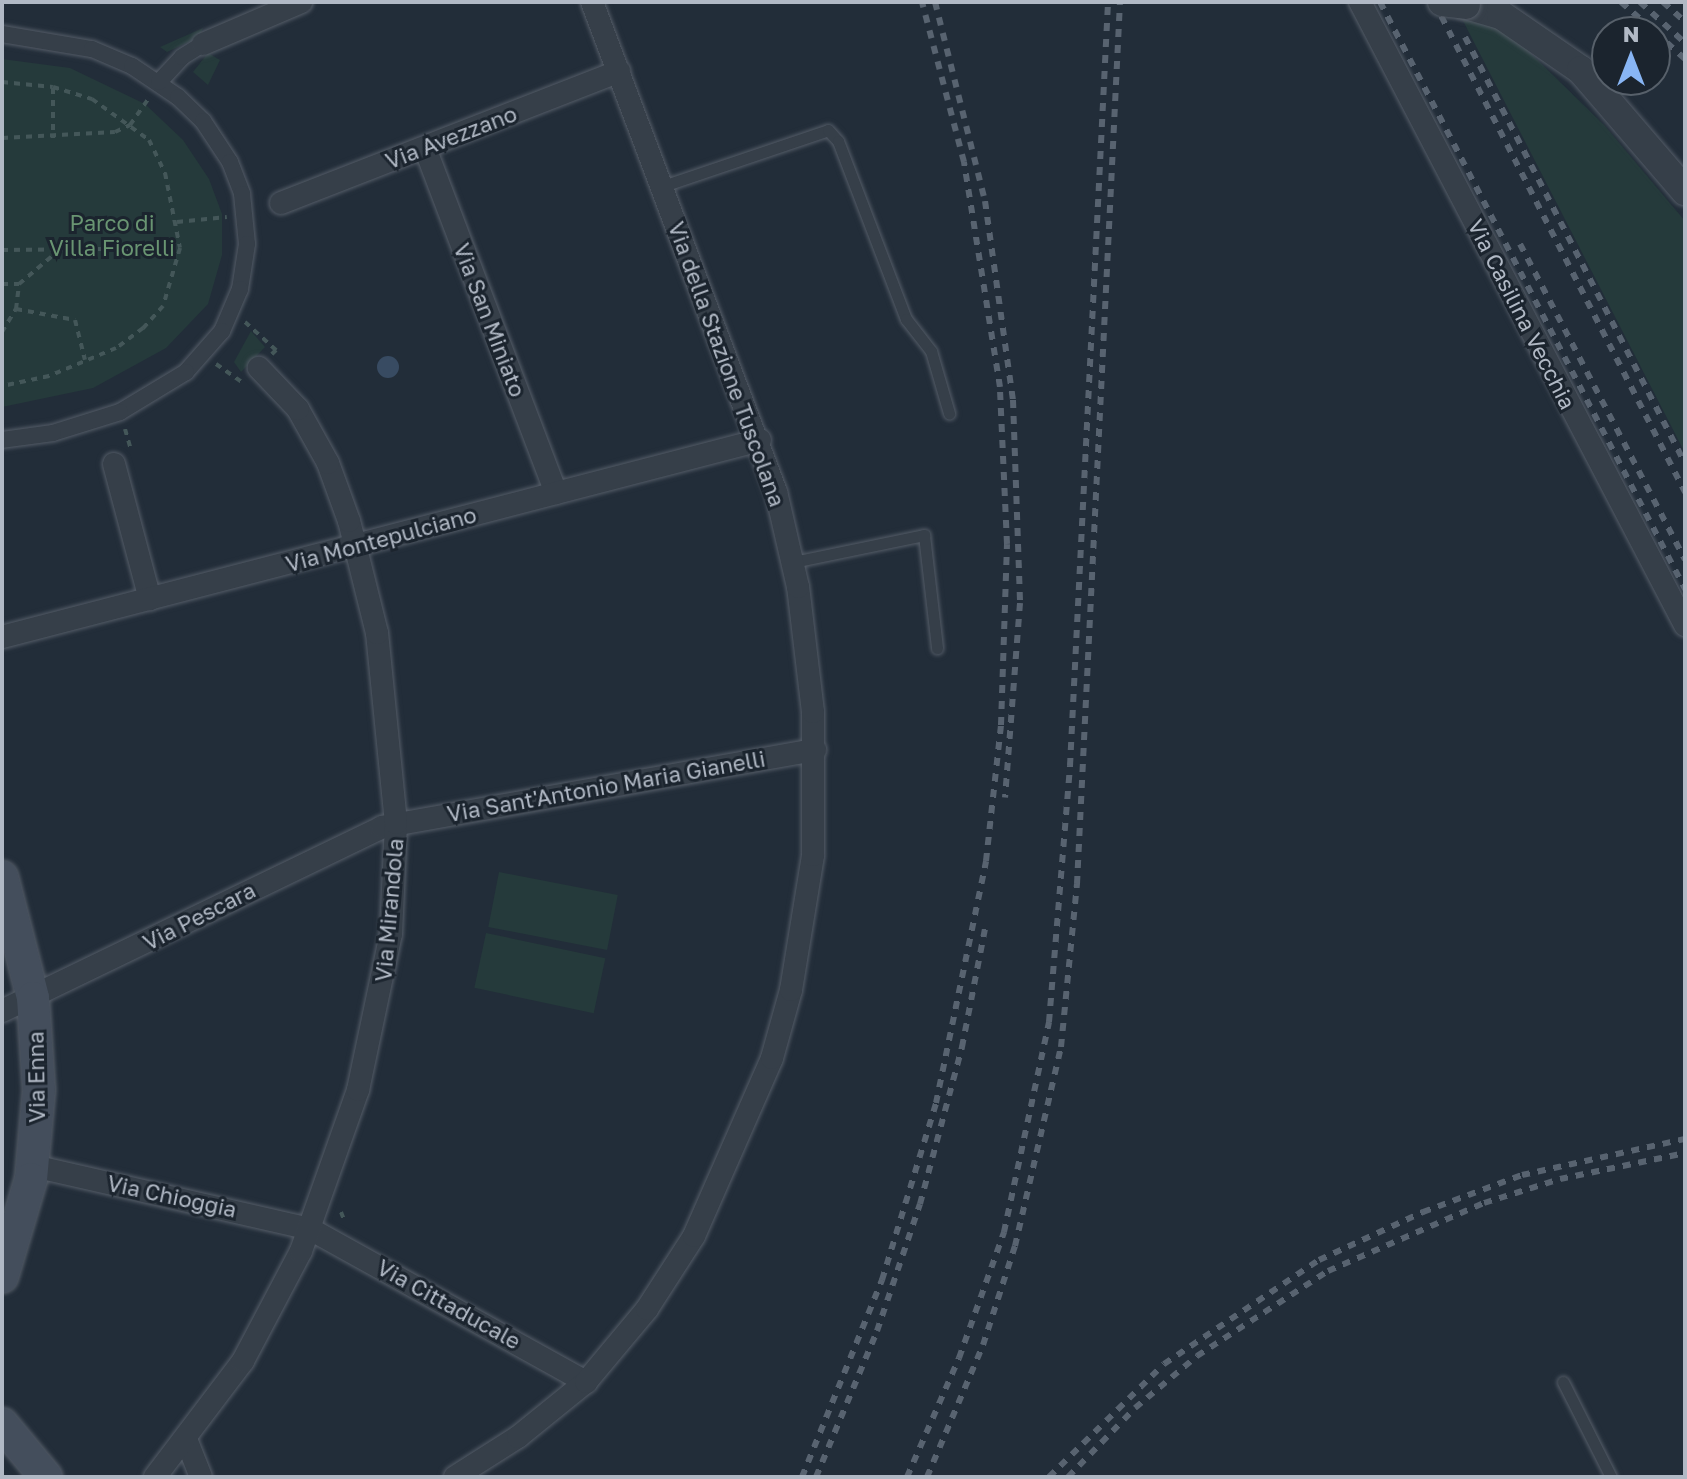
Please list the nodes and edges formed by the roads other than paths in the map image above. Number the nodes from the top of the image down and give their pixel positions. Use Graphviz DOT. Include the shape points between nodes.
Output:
graph roads {
  1 [pos="301,2"];
  2 [pos="592,2"];
  3 [pos="1360,2"];
  4 [pos="1454,3"];
  5 [pos="2,34"];
  6 [pos="203,44"];
  7 [pos="619,71"];
  8 [pos="159,82"];
  9 [pos="425,148"];
  10 [pos="663,186"];
  11 [pos="1685,191"];
  12 [pos="281,203"];
  13 [pos="259,368"];
  14 [pos="949,413"];
  15 [pos="2,440"];
  16 [pos="760,440"];
  17 [pos="114,464"];
  18 [pos="556,493"];
  19 [pos="356,546"];
  20 [pos="793,562"];
  21 [pos="150,599"];
  22 [pos="1685,625"];
  23 [pos="2,637"];
  24 [pos="937,648"];
  25 [pos="815,750"];
  26 [pos="396,823"];
  27 [pos="2,877"];
  28 [pos="33,998"];
  29 [pos="2,1011"];
  30 [pos="33,1166"];
  31 [pos="310,1229"];
  32 [pos="2,1277"];
  33 [pos="586,1382"];
  34 [pos="1563,1382"];
  35 [pos="2,1424"];
  36 [pos="186,1439"];
  37 [pos="46,1477"];
  38 [pos="155,1477"];
  39 [pos="201,1477"];
  40 [pos="455,1477"];
  41 [pos="1611,1477"];
  1 -- 6 [label="street"];
  2 -- 7 [label="street, Via della Stazione Tuscolana"];
  3 -- 22 [label="street, Via Casilina Vecchia"];
  4 -- 11 [label="street" via="1501,15 1581,70"];
  5 -- 8 [label="street" via="72,43"];
  6 -- 8 [label="street"];
  7 -- 9 [label="street, Via Avezzano"];
  7 -- 10 [label="street, Via della Stazione Tuscolana"];
  8 -- 15 [label="street" via="217,139 242,194 243,271 232,309 186,372 120,412 53,433"];
  9 -- 12 [label="street, Via Avezzano"];
  9 -- 18 [label="street, Via San Miniato"];
  10 -- 14 [label="lane" via="828,130 838,141 906,319 931,351"];
  10 -- 16 [label="street, Via della Stazione Tuscolana"];
  13 -- 19 [label="street, Via Mirandola" via="286,394 319,443"];
  16 -- 18 [label="street, Via Montepulciano"];
  16 -- 20 [label="street, Via della Stazione Tuscolana"];
  17 -- 21 [label="street"];
  18 -- 19 [label="street, Via Montepulciano"];
  19 -- 21 [label="street, Via Montepulciano"];
  19 -- 26 [label="street, Via Mirandola" via="382,660"];
  20 -- 24 [label="lane" via="924,535"];
  20 -- 25 [label="street, Via della Stazione Tuscolana"];
  21 -- 23 [label="street, Via Montepulciano"];
  25 -- 26 [label="street, Via Sant'Antonio Maria Gianelli"];
  25 -- 33 [label="street, Via della Stazione Tuscolana" via="813,855 801,938 762,1085 694,1236 647,1309"];
  26 -- 28 [label="street, Via Pescara"];
  26 -- 31 [label="street, Via Mirandola" via="383,988 348,1124"];
  27 -- 28 [label="main road, Via Enna"];
  28 -- 29 [label="street, Via Pescara"];
  28 -- 30 [label="main road, Via Enna" via="39,1090"];
  30 -- 31 [label="street, Via Chioggia"];
  30 -- 32 [label="main road, Via Enna"];
  31 -- 33 [label="street, Via Cittaducale"];
  31 -- 36 [label="street, Via Mirandola" via="243,1361"];
  33 -- 40 [label="street, Via della Stazione Tuscolana" via="531,1428"];
  34 -- 41 [label="lane"];
  35 -- 37 [label="main road"];
  36 -- 38 [label="street, Via Mirandola"];
  36 -- 39 [label="street"];
}
